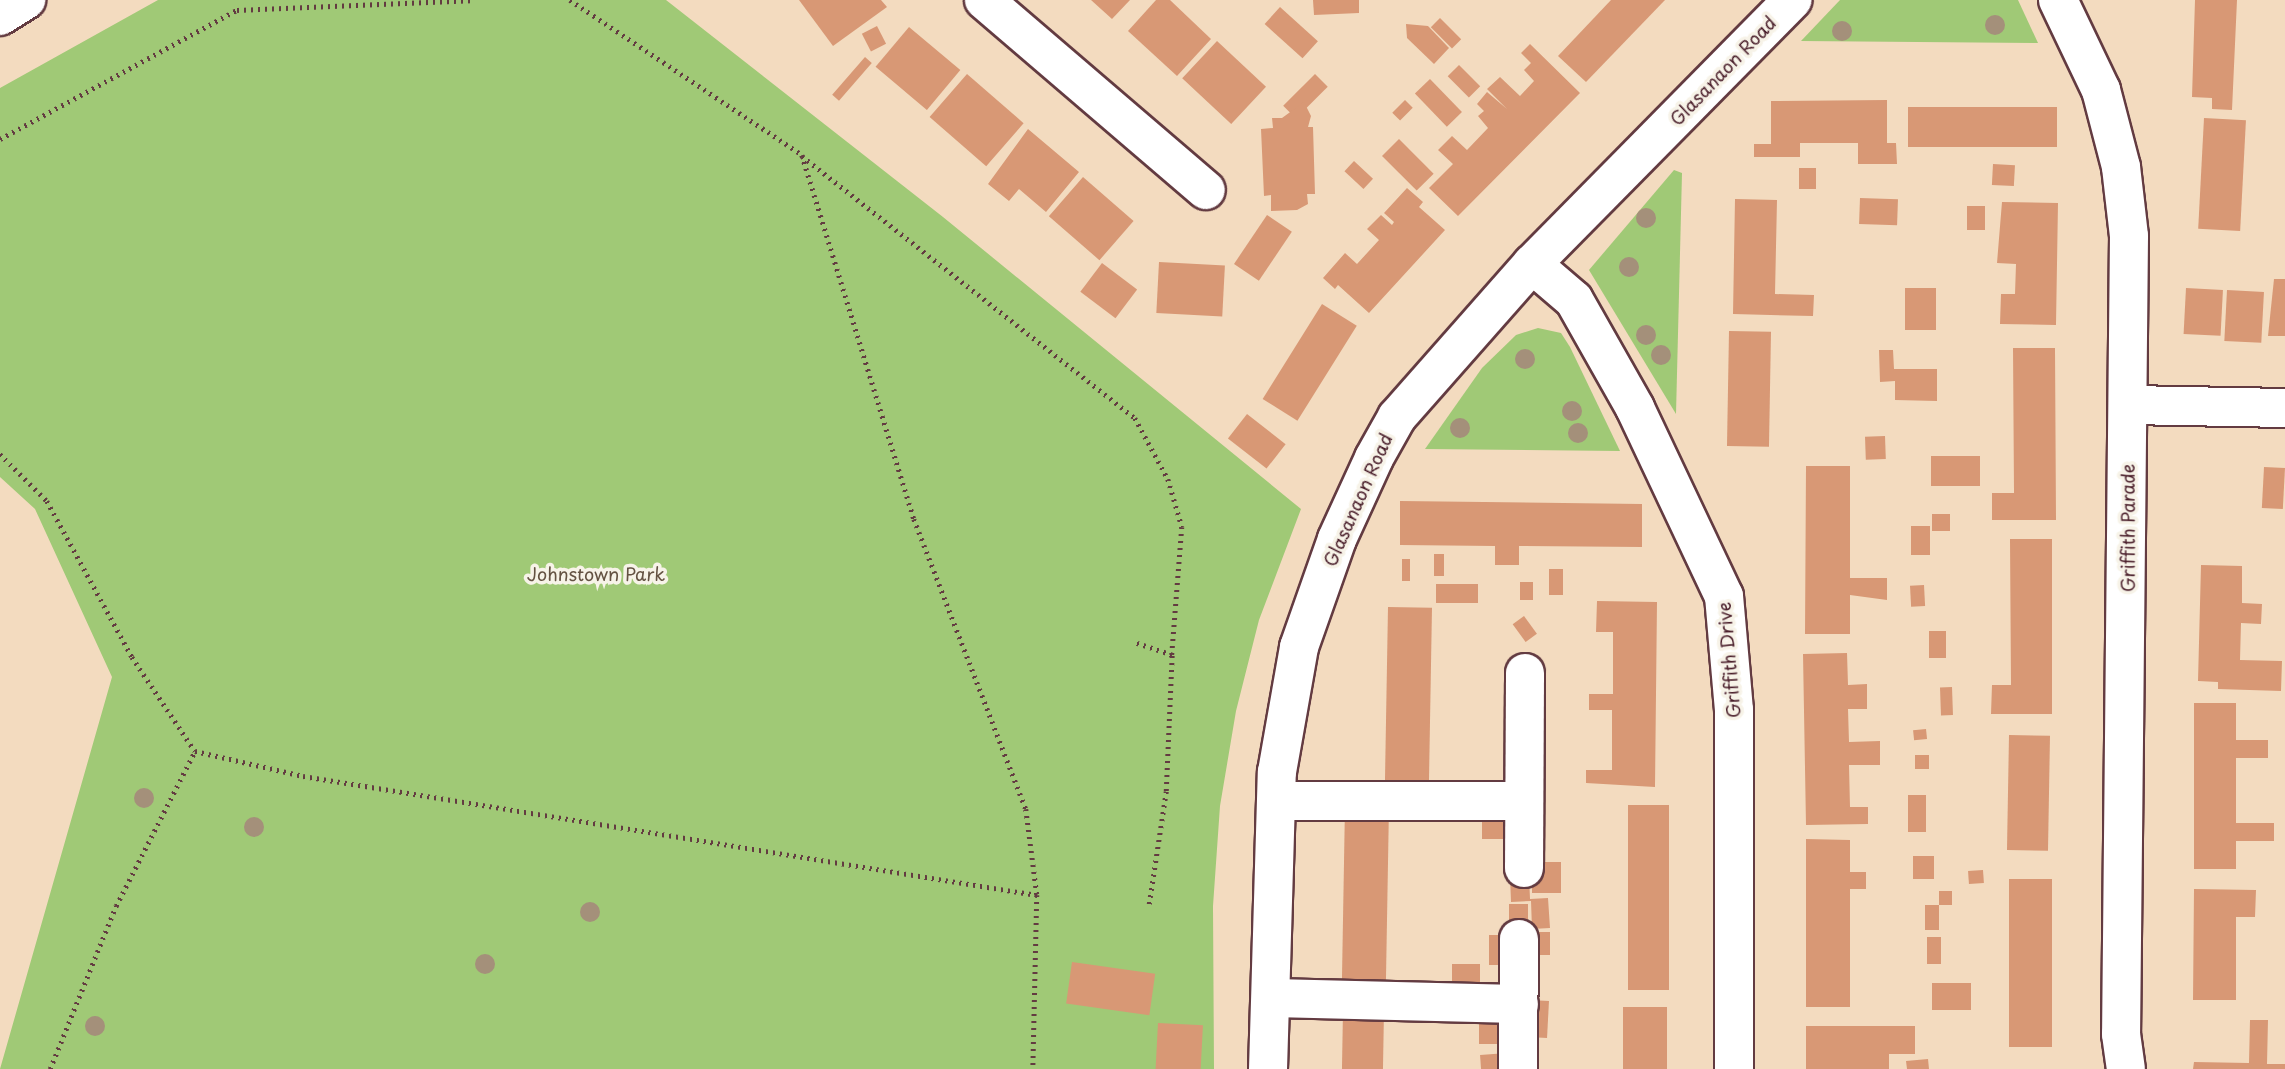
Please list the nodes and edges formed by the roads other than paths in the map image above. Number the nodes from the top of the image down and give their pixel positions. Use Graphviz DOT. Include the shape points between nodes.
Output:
graph roads {
  1 [pos="26,0"];
  2 [pos="984,0"];
  3 [pos="1793,0"];
  4 [pos="2058,0"];
  5 [pos="0,16"];
  6 [pos="1206,190"];
  7 [pos="1532,264"];
  8 [pos="2129,405"];
  9 [pos="2285,408"];
  10 [pos="1525,673"];
  11 [pos="1277,801"];
  12 [pos="1524,801"];
  13 [pos="1524,868"];
  14 [pos="1519,939"];
  15 [pos="1272,999"];
  16 [pos="1518,1004"];
  17 [pos="1268,1069"];
  18 [pos="1518,1069"];
  19 [pos="1734,1069"];
  20 [pos="2126,1069"];
  1 -- 5 [label="street"];
  2 -- 6 [label="street"];
  3 -- 7 [label="street, Glasanaon Road"];
  4 -- 8 [label="street, Griffith Parade" via="2101,90 2120,167 2129,236"];
  7 -- 11 [label="street, Glasanaon Road" via="1397,417 1374,458 1338,539 1299,647 1277,772"];
  7 -- 19 [label="street, Griffith Drive" via="1574,300 1635,408 1724,596 1734,710"];
  8 -- 9 [label="street"];
  8 -- 20 [label="street, Griffith Parade" via="2121,1034"];
  10 -- 12 [label="street"];
  11 -- 12 [label="street"];
  11 -- 15 [label="street, Glasanaon Road"];
  12 -- 13 [label="street"];
  14 -- 16 [label="street"];
  15 -- 16 [label="street"];
  15 -- 17 [label="street, Glasanaon Road"];
  16 -- 18 [label="street"];
}
